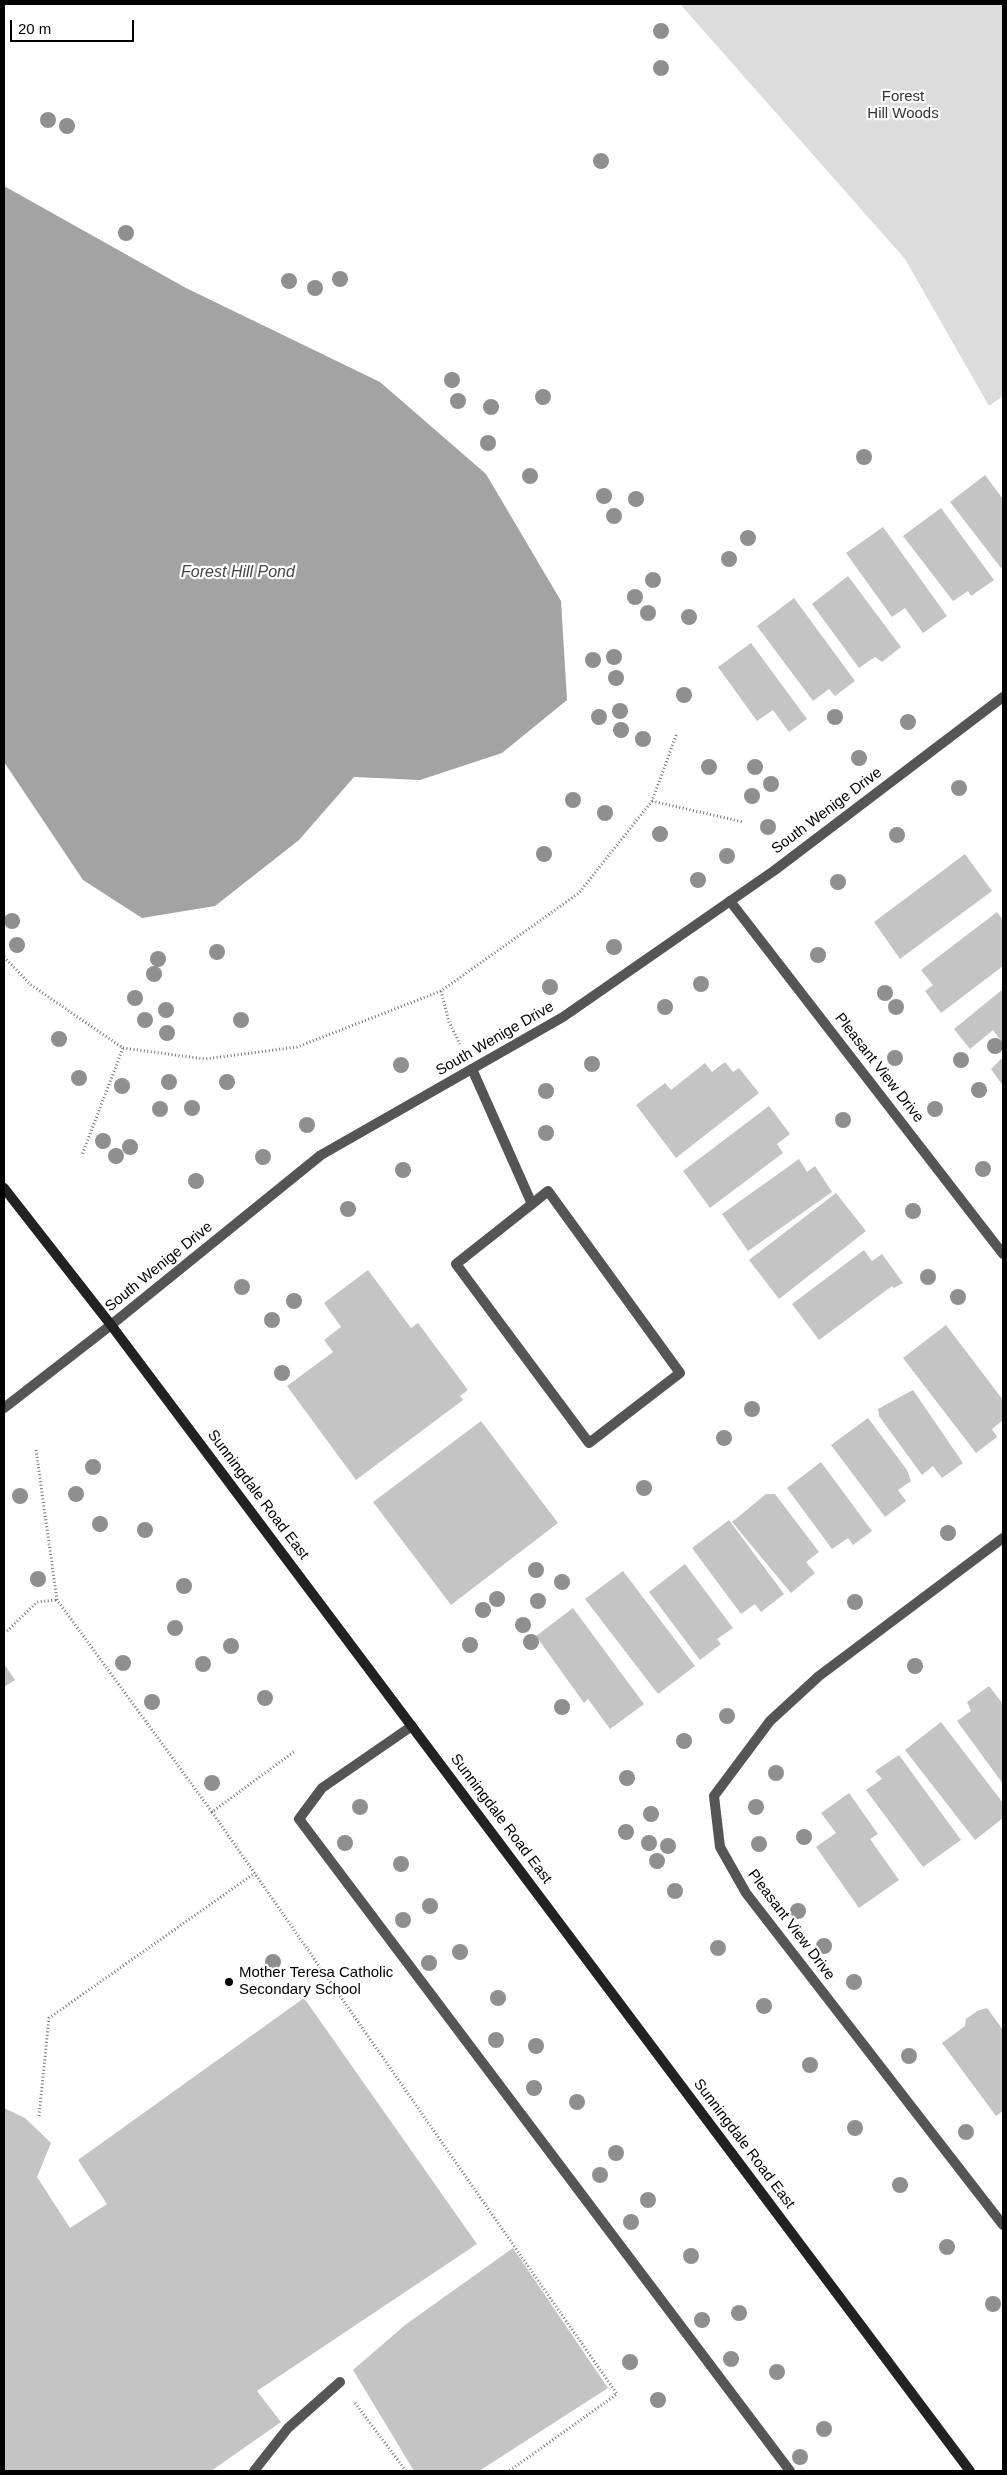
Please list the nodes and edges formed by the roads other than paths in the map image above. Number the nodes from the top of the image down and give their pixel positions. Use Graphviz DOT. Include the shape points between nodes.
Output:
graph roads {
  1 [pos="1003,697"];
  2 [pos="730,900"];
  3 [pos="472,1069"];
  4 [pos="4,1188"];
  5 [pos="532,1204"];
  6 [pos="1003,1254"];
  7 [pos="112,1325"];
  8 [pos="4,1408"];
  9 [pos="1003,1538"];
  10 [pos="412,1726"];
  11 [pos="1003,2225"];
  12 [pos="340,2382"];
  13 [pos="254,2471"];
  14 [pos="790,2471"];
  15 [pos="970,2471"];
  1 -- 2 [label="street, South Wenige Drive" via="775,870"];
  2 -- 3 [label="street, South Wenige Drive" via="563,1017"];
  2 -- 6 [label="street, Pleasant View Drive"];
  3 -- 5 [label="street"];
  3 -- 7 [label="street, South Wenige Drive" via="321,1155"];
  4 -- 7 [label="main road, Sunningdale Road East"];
  5 -- 5 [label="street" via="456,1264 589,1443 680,1374 548,1191"];
  7 -- 8 [label="street, South Wenige Drive"];
  7 -- 10 [label="main road, Sunningdale Road East"];
  9 -- 11 [label="street, Pleasant View Drive" via="820,1676 770,1721 714,1796 720,1847 746,1893"];
  10 -- 14 [label="street" via="322,1788 299,1820"];
  10 -- 15 [label="main road, Sunningdale Road East"];
  12 -- 13 [label="street" via="288,2428"];
}
